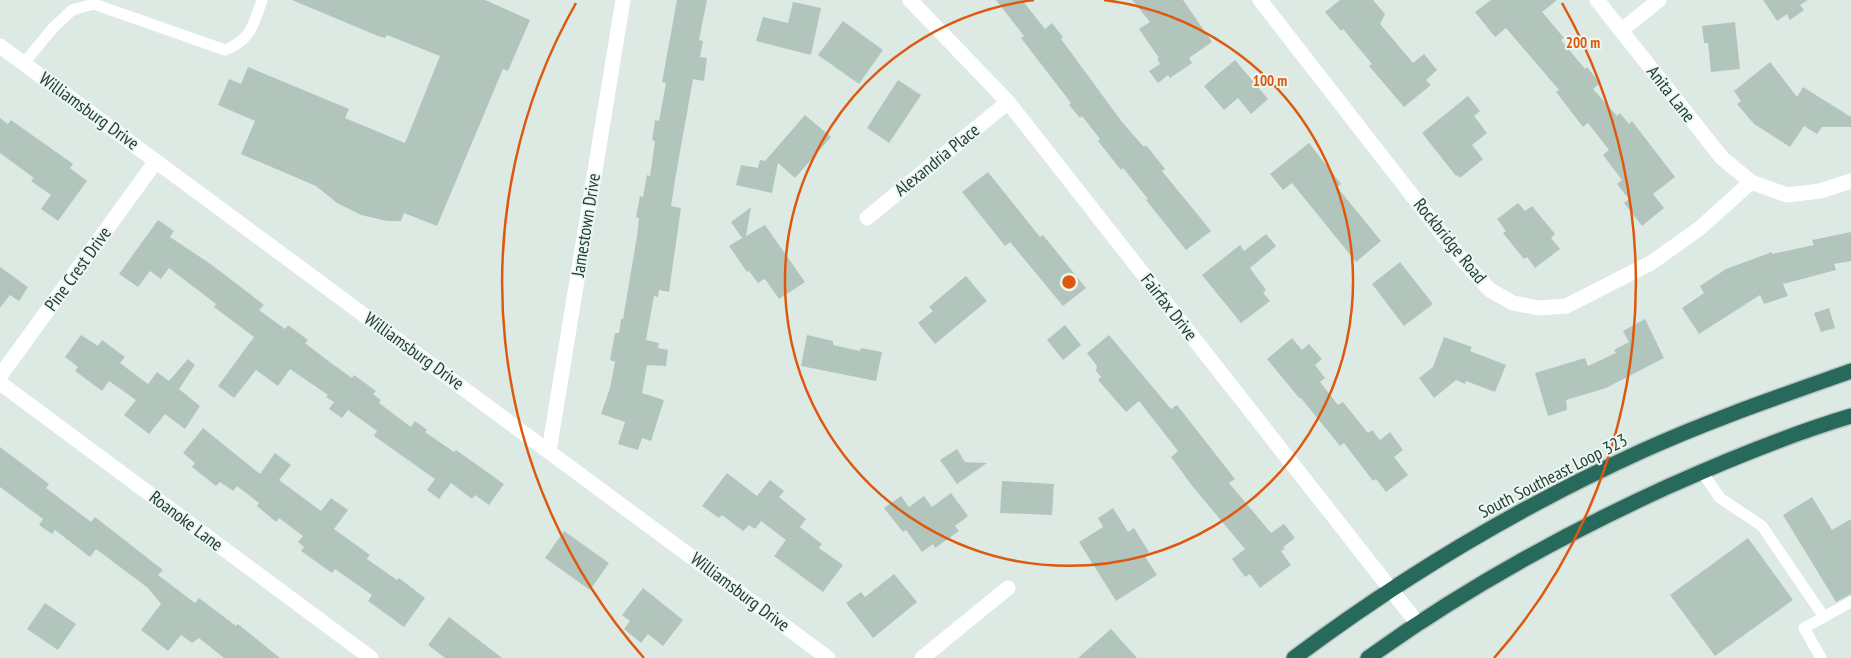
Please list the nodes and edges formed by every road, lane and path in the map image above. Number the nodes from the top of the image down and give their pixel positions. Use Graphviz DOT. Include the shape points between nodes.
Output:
graph roads {
  1 [pos="262,0"];
  2 [pos="623,0"];
  3 [pos="910,0"];
  4 [pos="1260,0"];
  5 [pos="1597,0"];
  6 [pos="1659,0"];
  7 [pos="1622,30"];
  8 [pos="0,46"];
  9 [pos="24,63"];
  10 [pos="1008,102"];
  11 [pos="156,161"];
  12 [pos="1851,181"];
  13 [pos="1750,182"];
  14 [pos="867,218"];
  15 [pos="1851,371"];
  16 [pos="0,376"];
  17 [pos="0,383"];
  18 [pos="1851,416"];
  19 [pos="549,451"];
  20 [pos="1702,472"];
  21 [pos="1008,588"];
  22 [pos="1392,590"];
  23 [pos="1851,602"];
  24 [pos="1824,617"];
  25 [pos="1418,624"];
  26 [pos="371,658"];
  27 [pos="828,658"];
  28 [pos="922,658"];
  29 [pos="1294,658"];
  30 [pos="1368,658"];
  31 [pos="1821,658"];
  1 -- 9 [label="lane" via="251,32 238,45 225,50 94,4 72,10"];
  2 -- 19 [label="street, Jamestown Drive"];
  3 -- 10 [label="street, Fairfax Drive"];
  4 -- 13 [label="street, Rockbridge Road" via="1464,262 1490,290 1514,302 1539,308 1566,306 1651,263 1700,228"];
  5 -- 7 [label="street, Anita Lane"];
  6 -- 7 [label="street"];
  7 -- 13 [label="street, Anita Lane" via="1722,158"];
  8 -- 9 [label="street, Williamsburg Drive"];
  9 -- 11 [label="street, Williamsburg Drive"];
  10 -- 14 [label="street, Alexandria Place"];
  10 -- 22 [label="street, Fairfax Drive"];
  11 -- 16 [label="street, Pine Crest Drive"];
  11 -- 19 [label="street, Williamsburg Drive"];
  12 -- 13 [label="street" via="1820,191 1787,195"];
  15 -- 22 [label="highway, South Southeast Loop 323" via="1752,406 1642,451 1495,526"];
  17 -- 26 [label="street, Roanoke Lane"];
  18 -- 20 [label="highway"];
  19 -- 27 [label="street, Williamsburg Drive"];
  20 -- 24 [label="lane" via="1720,498 1762,526"];
  20 -- 25 [label="highway" via="1564,537 1470,590"];
  21 -- 28 [label="street"];
  22 -- 25 [label="street, Fairfax Drive"];
  22 -- 29 [label="highway, South Southeast Loop 323"];
  23 -- 24 [label="lane"];
  24 -- 31 [label="lane" via="1804,628"];
  25 -- 30 [label="highway"];
}
